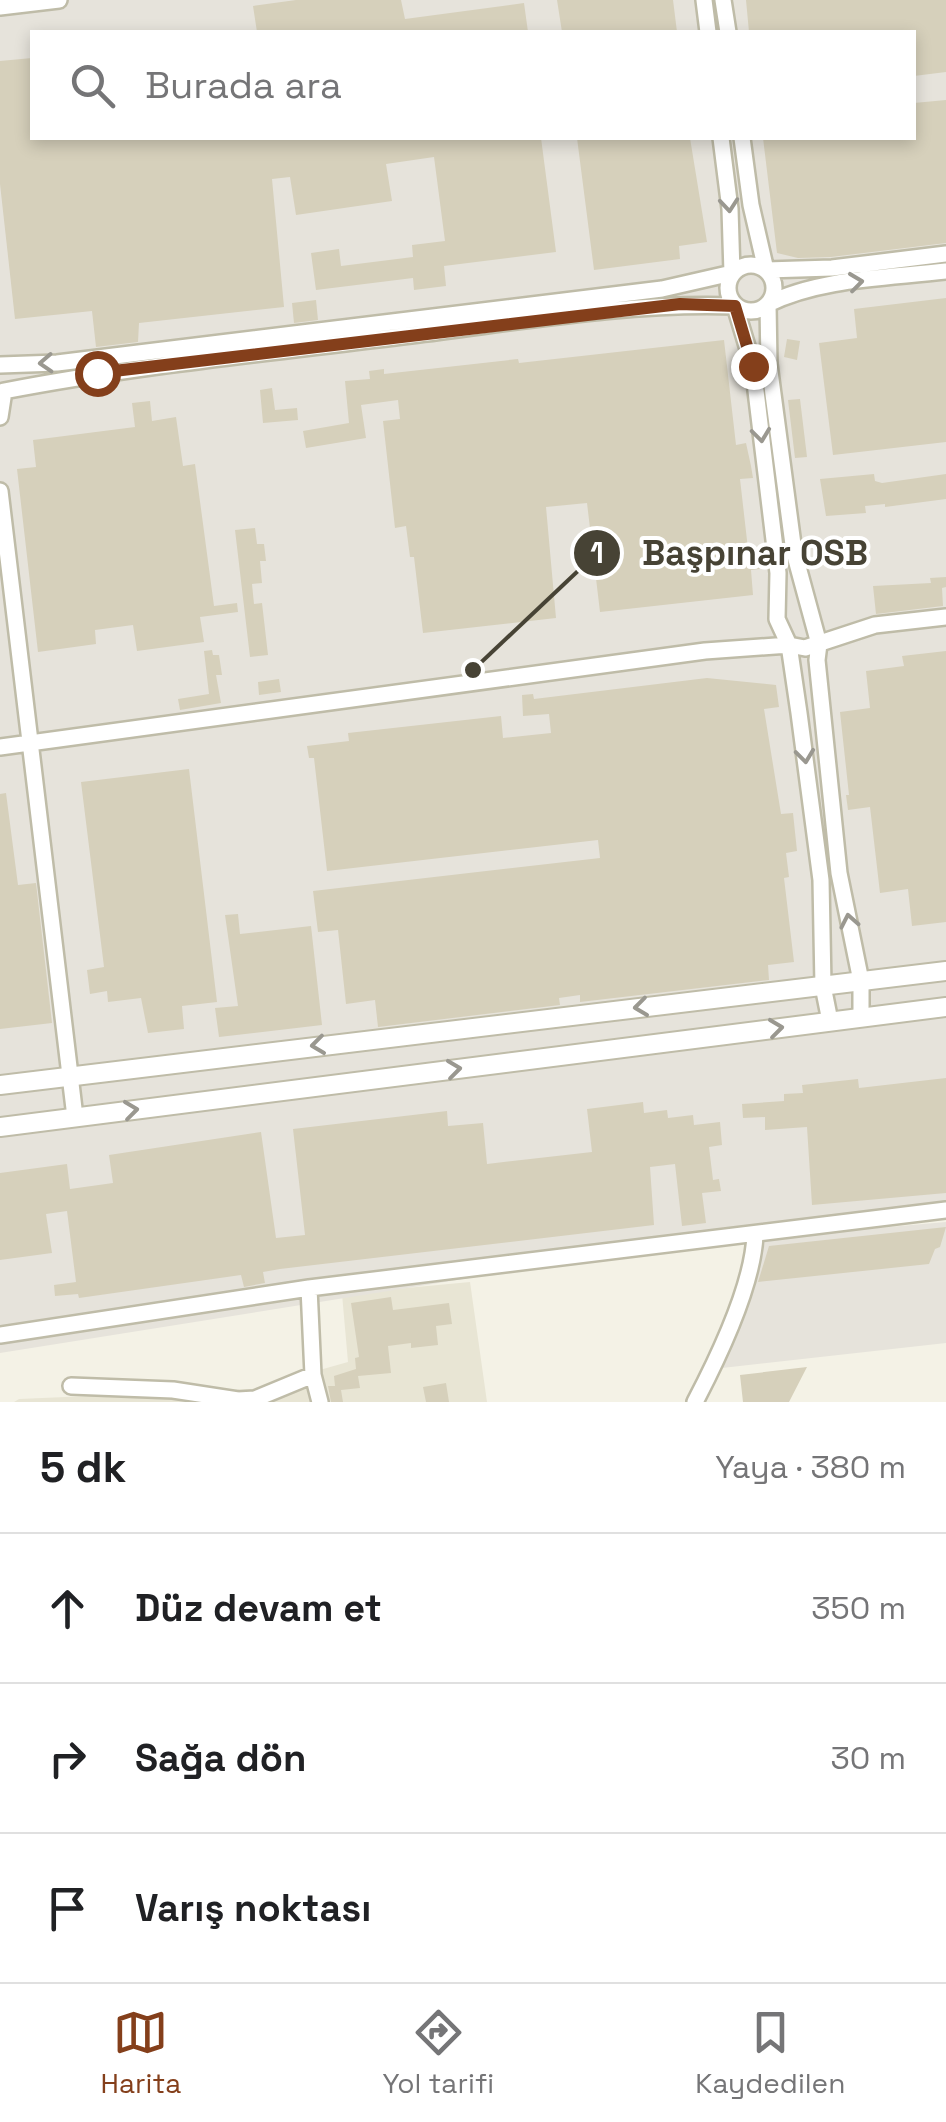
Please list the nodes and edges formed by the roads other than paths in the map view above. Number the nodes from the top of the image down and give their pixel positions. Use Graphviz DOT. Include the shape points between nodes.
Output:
graph roads {
  1 [pos="59,0"];
  2 [pos="704,0"];
  3 [pos="723,0"];
  4 [pos="0,8"];
  5 [pos="708,30"];
  6 [pos="728,30"];
  7 [pos="722,140"];
  8 [pos="742,140"];
  9 [pos="946,254"];
  10 [pos="766,270"];
  11 [pos="946,271"];
  12 [pos="732,273"];
  13 [pos="768,304"];
  14 [pos="735,306"];
  15 [pos="467,320"];
  16 [pos="164,357"];
  17 [pos="0,366"];
  18 [pos="2,394"];
  19 [pos="0,418"];
  20 [pos="0,491"];
  21 [pos="946,616"];
  22 [pos="819,644"];
  23 [pos="790,646"];
  24 [pos="30,743"];
  25 [pos="0,747"];
  26 [pos="946,972"];
  27 [pos="861,981"];
  28 [pos="823,986"];
  29 [pos="946,1007"];
  30 [pos="861,1018"];
  31 [pos="830,1021"];
  32 [pos="71,1076"];
  33 [pos="0,1086"];
  34 [pos="75,1117"];
  35 [pos="0,1128"];
  36 [pos="946,1210"];
  37 [pos="755,1235"];
  38 [pos="309,1288"];
  39 [pos="0,1335"];
  40 [pos="313,1375"];
  41 [pos="71,1386"];
  42 [pos="256,1400"];
  43 [pos="237,1401"];
  44 [pos="320,1402"];
  45 [pos="695,1402"];
  1 -- 4 [label="street"];
  2 -- 5 [label="street"];
  3 -- 6 [label="street"];
  7 -- 12 [label="street, one-way"];
  8 -- 10 [label="street"];
  9 -- 10 [label="street"];
  10 -- 12 [label="street" via="746,265"];
  10 -- 13 [label="street" via="774,282"];
  13 -- 11 [label="street, one-way" via="829,286"];
  12 -- 14 [label="street" via="727,286"];
  12 -- 15 [label="street"];
  13 -- 14 [label="street" via="750,312"];
  13 -- 22 [label="street" via="769,364 794,552"];
  14 -- 15 [label="street"];
  14 -- 23 [label="street, one-way" via="753,366 778,572 777,619"];
  15 -- 16 [label="street"];
  16 -- 17 [label="street, one-way"];
  16 -- 18 [label="street"];
  17 -- 18 [label="street" via="6,378"];
  18 -- 19 [label="street"];
  20 -- 24 [label="street"];
  21 -- 22 [label="street" via="874,626"];
  22 -- 23 [label="street"];
  27 -- 22 [label="street, one-way" via="839,873"];
  23 -- 24 [label="street" via="516,675"];
  23 -- 28 [label="street, one-way" via="821,880"];
  24 -- 25 [label="street"];
  24 -- 32 [label="street"];
  26 -- 27 [label="street"];
  27 -- 28 [label="street"];
  27 -- 30 [label="street"];
  28 -- 31 [label="street"];
  28 -- 32 [label="street, one-way"];
  29 -- 30 [label="street"];
  30 -- 31 [label="street"];
  34 -- 31 [label="street, one-way"];
  32 -- 33 [label="street"];
  32 -- 34 [label="street"];
  34 -- 35 [label="street"];
  36 -- 37 [label="street"];
  37 -- 38 [label="street"];
  37 -- 45 [label="street" via="754,1258"];
  38 -- 39 [label="street"];
  38 -- 40 [label="street"];
  40 -- 42 [label="street"];
  40 -- 44 [label="street"];
  41 -- 43 [label="street" via="173,1390"];
  42 -- 43 [label="street"];
}
